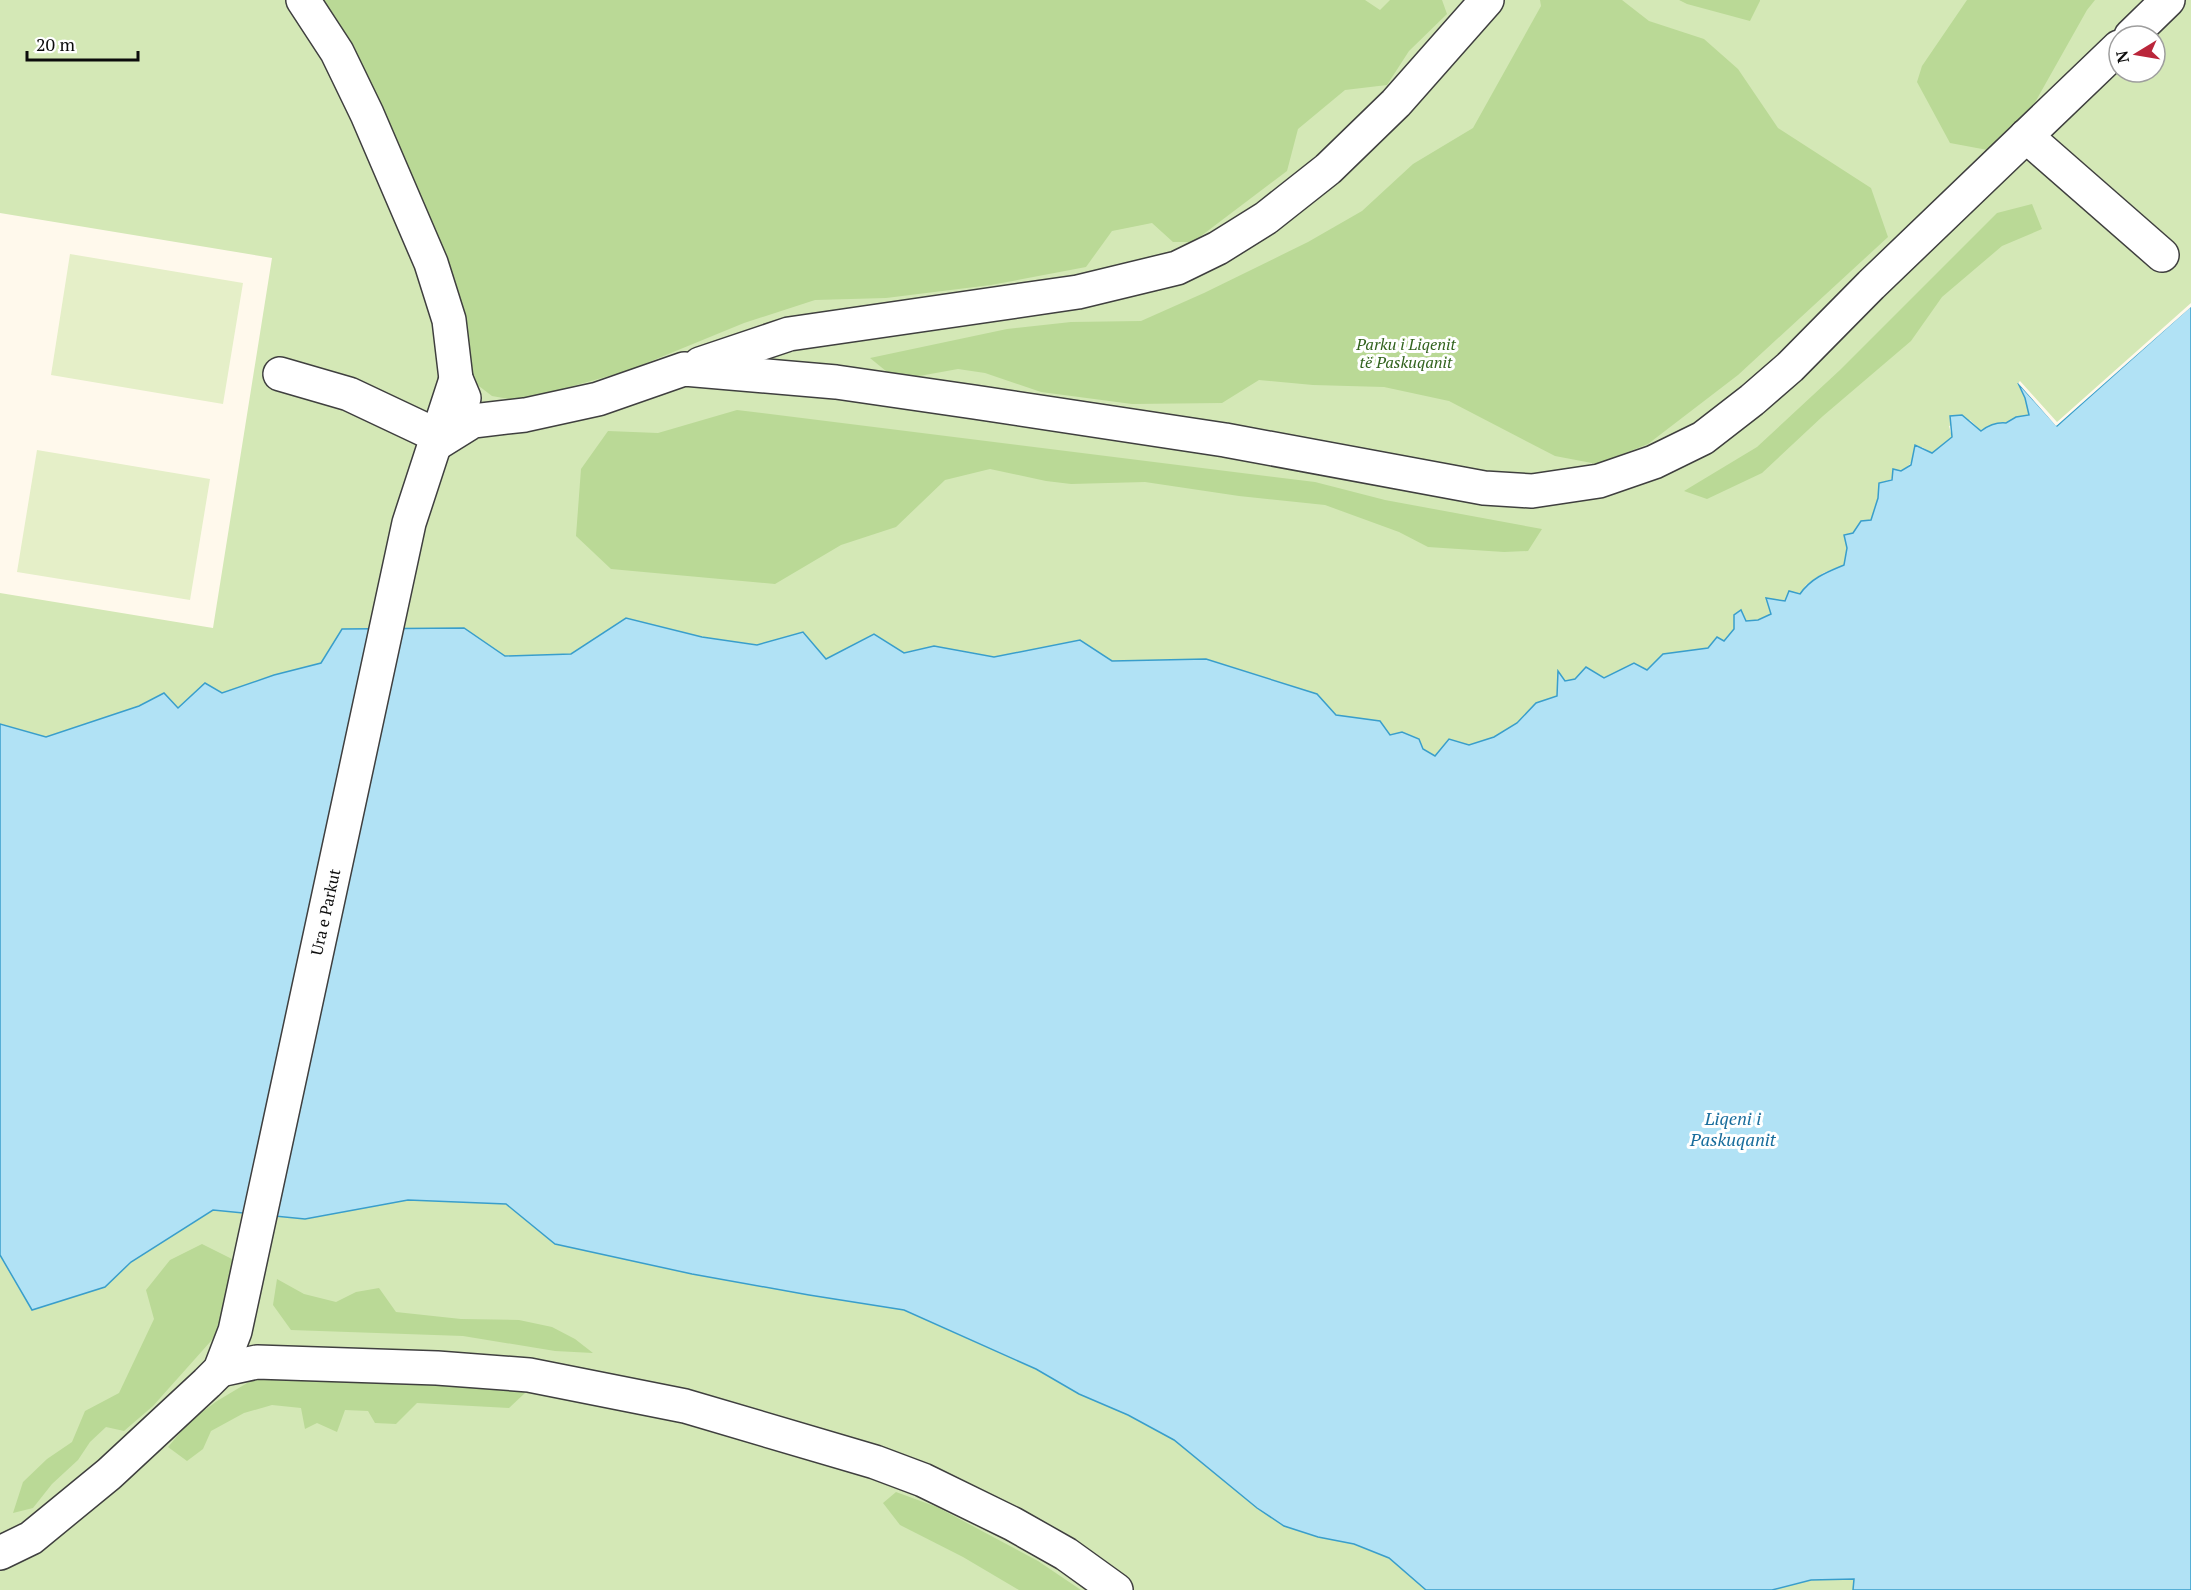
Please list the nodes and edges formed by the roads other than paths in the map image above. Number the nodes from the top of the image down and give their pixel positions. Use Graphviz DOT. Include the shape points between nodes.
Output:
graph roads {
  1 [pos="303,0"];
  2 [pos="1487,0"];
  3 [pos="2168,0"];
  4 [pos="2143,24"];
  5 [pos="2107,58"];
  6 [pos="2026,136"];
  7 [pos="2162,255"];
  8 [pos="743,361"];
  9 [pos="280,374"];
  10 [pos="456,379"];
  11 [pos="473,421"];
  12 [pos="437,440"];
  13 [pos="238,1316"];
  14 [pos="257,1362"];
  15 [pos="220,1370"];
  16 [pos="0,1553"];
  17 [pos="1116,1590"];
  1 -- 10 [label="street" via="337,52 431,263 449,320"];
  2 -- 8 [label="street" via="1396,103 1328,169 1266,218 1177,268 1078,292 789,334"];
  3 -- 4 [label="street"];
  5 -- 6 [label="street"];
  6 -- 7 [label="street"];
  6 -- 8 [label="street" via="1752,400 1703,438 1654,462 1599,482 1532,491 1484,488 1213,438 836,382"];
  8 -- 11 [label="street" via="684,369 598,399 525,415"];
  9 -- 12 [label="street" via="349,394"];
  10 -- 11 [label="street"];
  10 -- 12 [label="street, Ura e Parkut"];
  11 -- 12 [label="street"];
  12 -- 13 [label="street, Ura e Parkut" via="409,524"];
  13 -- 14 [label="street"];
  13 -- 15 [label="street, Ura e Parkut"];
  14 -- 15 [label="street"];
  14 -- 17 [label="street" via="529,1375 685,1406 923,1480 1031,1534"];
  15 -- 16 [label="street" via="109,1474 31,1538"];
}
